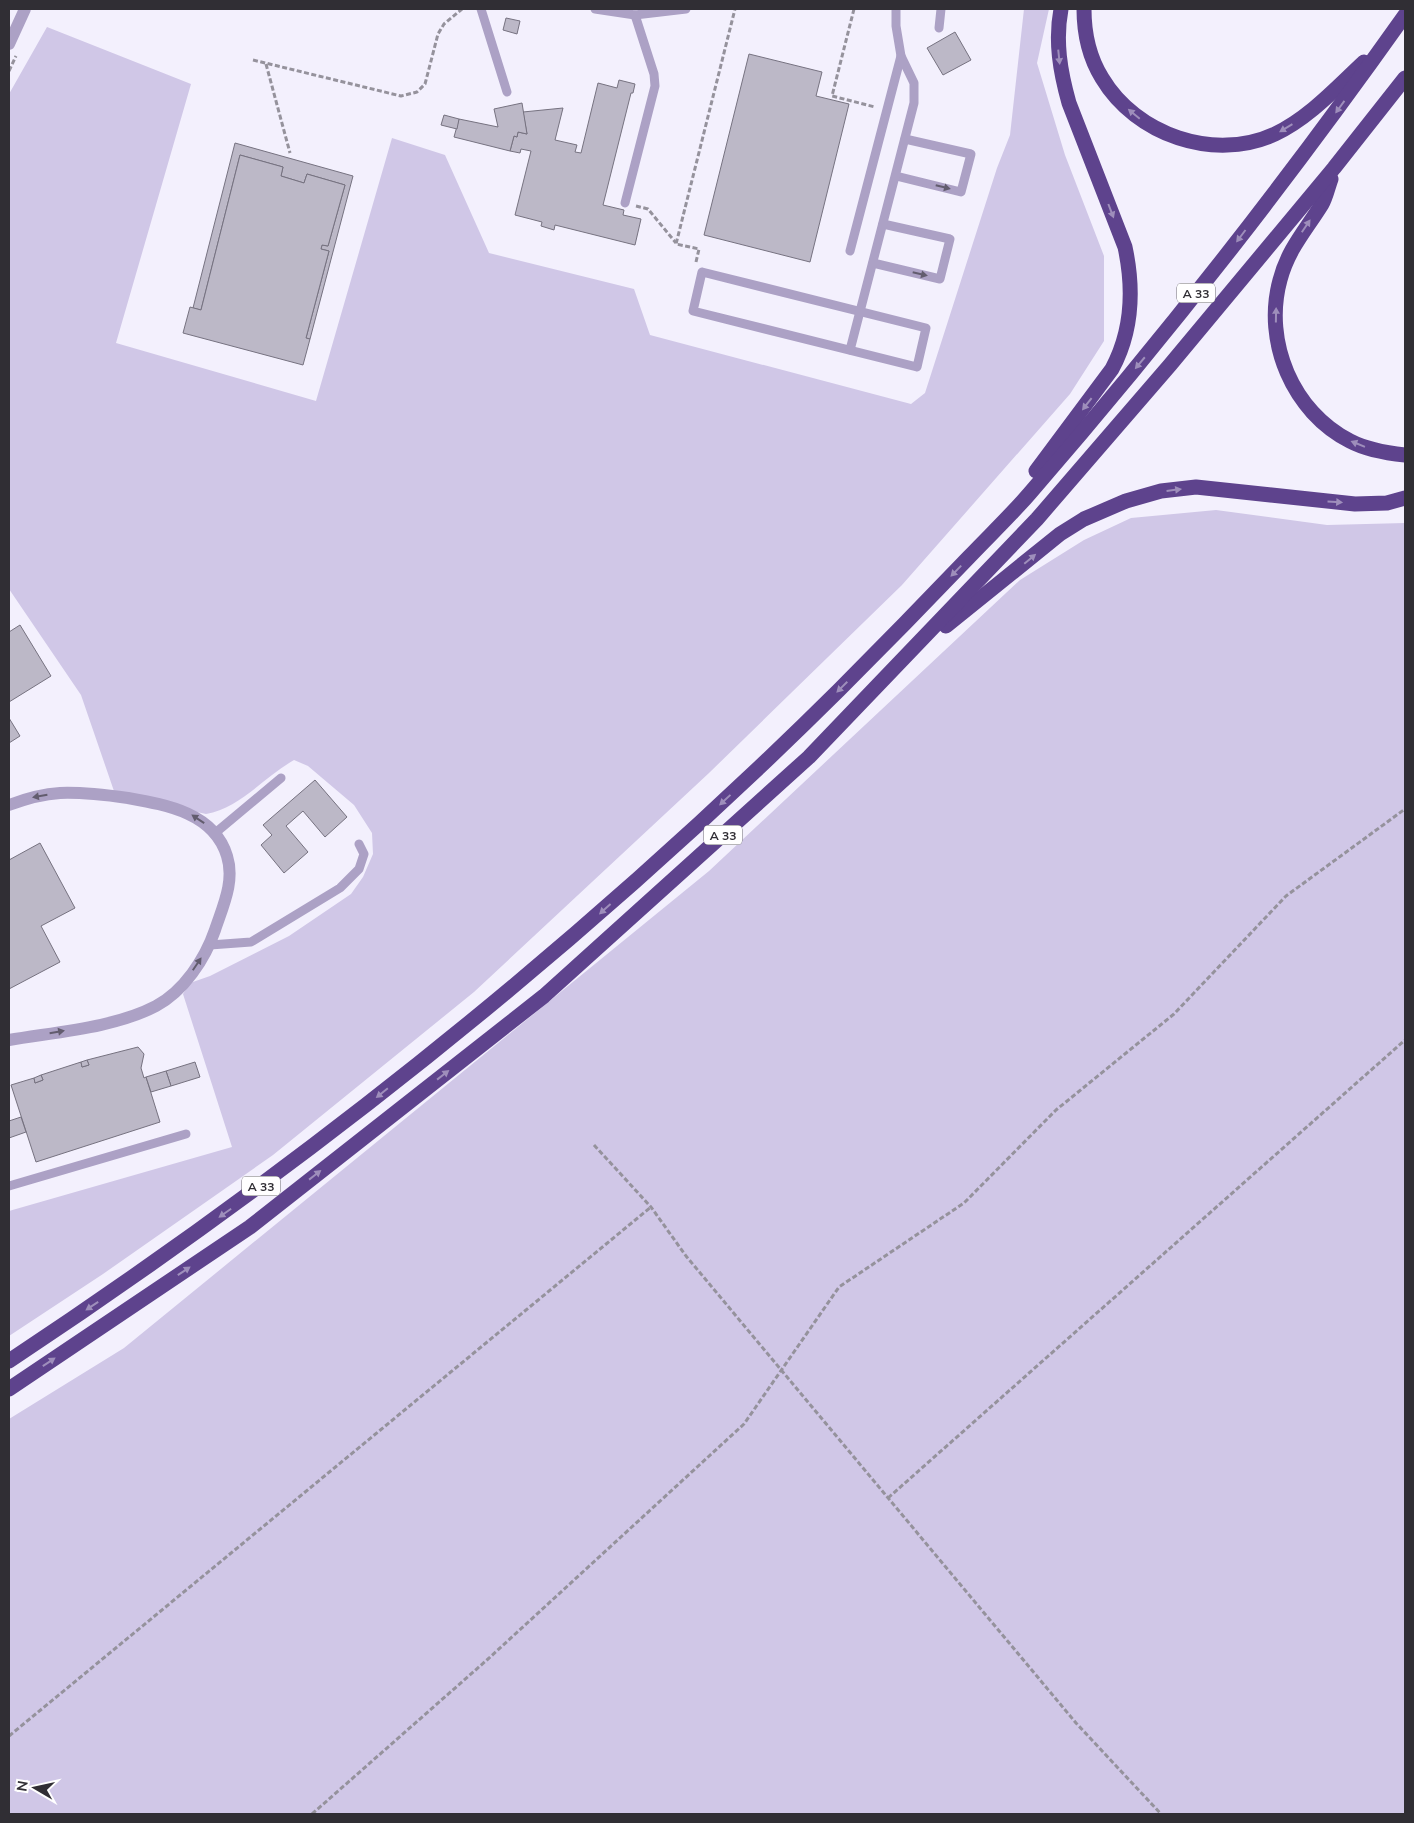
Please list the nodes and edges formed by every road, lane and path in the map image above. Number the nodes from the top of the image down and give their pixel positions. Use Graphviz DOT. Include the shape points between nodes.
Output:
graph roads {
  1 [pos="25,9"];
  2 [pos="462,9"];
  3 [pos="481,9"];
  4 [pos="595,9"];
  5 [pos="686,9"];
  6 [pos="735,9"];
  7 [pos="854,9"];
  8 [pos="896,9"];
  9 [pos="941,9"];
  10 [pos="1061,9"];
  11 [pos="1084,9"];
  12 [pos="635,15"];
  13 [pos="1403,18"];
  14 [pos="938,28"];
  15 [pos="1388,39"];
  16 [pos="9,44"];
  17 [pos="901,56"];
  18 [pos="253,60"];
  19 [pos="266,64"];
  20 [pos="1405,78"];
  21 [pos="507,92"];
  22 [pos="887,110"];
  23 [pos="905,139"];
  24 [pos="290,153"];
  25 [pos="1334,168"];
  26 [pos="896,176"];
  27 [pos="625,203"];
  28 [pos="883,224"];
  29 [pos="676,244"];
  30 [pos="850,252"];
  31 [pos="873,263"];
  32 [pos="702,272"];
  33 [pos="860,311"];
  34 [pos="850,350"];
  35 [pos="1405,454"];
  36 [pos="1405,498"];
  37 [pos="989,536"];
  38 [pos="908,655"];
  39 [pos="280,778"];
  40 [pos="9,805"];
  41 [pos="1405,809"];
  42 [pos="214,834"];
  43 [pos="359,844"];
  44 [pos="210,945"];
  45 [pos="9,1040"];
  46 [pos="1405,1040"];
  47 [pos="186,1134"];
  48 [pos="594,1146"];
  49 [pos="9,1186"];
  50 [pos="651,1207"];
  51 [pos="9,1361"];
  52 [pos="782,1370"];
  53 [pos="9,1389"];
  54 [pos="888,1498"];
  55 [pos="9,1736"];
  56 [pos="312,1814"];
  57 [pos="1161,1814"];
  1 -- 16 [label="street"];
  2 -- 19 [label="path" via="444,24 438,34 425,84 417,92 401,96"];
  3 -- 21 [label="lane"];
  4 -- 12 [label="lane"];
  5 -- 12 [label="lane"];
  6 -- 29 [label="path"];
  7 -- 22 [label="path" via="832,96"];
  8 -- 17 [label="lane"];
  9 -- 14 [label="lane"];
  10 -- 37 [label="highway, one-way" via="1058,39 1063,82 1125,247 1130,310 1122,350 1112,369"];
  15 -- 11 [label="highway, one-way" via="1315,106 1282,130 1242,144 1208,144 1162,132 1122,104 1094,64 1087,43"];
  12 -- 27 [label="lane" via="655,86"];
  13 -- 15 [label="highway, A 33"];
  15 -- 37 [label="highway, A 33, one-way" via="1222,261 1106,404 1027,497"];
  17 -- 22 [label="lane"];
  17 -- 23 [label="lane" via="914,83 914,103"];
  18 -- 19 [label="path"];
  19 -- 24 [label="path"];
  20 -- 25 [label="highway, A 33"];
  22 -- 30 [label="lane"];
  23 -- 26 [label="lane"];
  26 -- 23 [label="lane, one-way" via="961,192 971,154"];
  35 -- 25 [label="highway, one-way" via="1365,447 1338,434 1315,416 1297,392 1278,348 1276,312 1280,280 1296,241 1322,203"];
  25 -- 38 [label="highway, A 33" via="1044,512"];
  26 -- 28 [label="lane"];
  27 -- 29 [label="path" via="648,209"];
  28 -- 31 [label="lane"];
  31 -- 28 [label="lane, one-way" via="940,279 950,239"];
  29 -- 32 [label="path" via="699,249 694,268"];
  31 -- 33 [label="lane"];
  32 -- 33 [label="lane"];
  32 -- 34 [label="lane" via="693,311"];
  33 -- 34 [label="lane"];
  33 -- 34 [label="lane" via="926,328 917,367"];
  38 -- 36 [label="highway, one-way" via="1060,534 1084,519 1126,501 1161,491 1196,487 1355,504 1387,503"];
  37 -- 51 [label="highway, A 33, one-way" via="794,735 585,928 352,1117 242,1201"];
  53 -- 38 [label="highway, A 33, one-way" via="250,1227 544,996 809,757"];
  39 -- 42 [label="lane"];
  42 -- 40 [label="street, one-way" via="198,819 173,807 98,794 59,793"];
  41 -- 52 [label="path" via="1286,896 1174,1014 1056,1110 964,1203 839,1287"];
  42 -- 44 [label="street" via="227,855 230,879"];
  43 -- 44 [label="lane" via="364,854 360,868 340,888 251,942"];
  45 -- 44 [label="street, one-way" via="120,1020 157,1005 184,984"];
  46 -- 54 [label="path"];
  47 -- 49 [label="lane"];
  48 -- 50 [label="path"];
  50 -- 52 [label="path" via="686,1256"];
  50 -- 55 [label="path"];
  52 -- 54 [label="path"];
  52 -- 56 [label="path" via="744,1424 488,1659"];
  54 -- 57 [label="path" via="1076,1723"];
}
